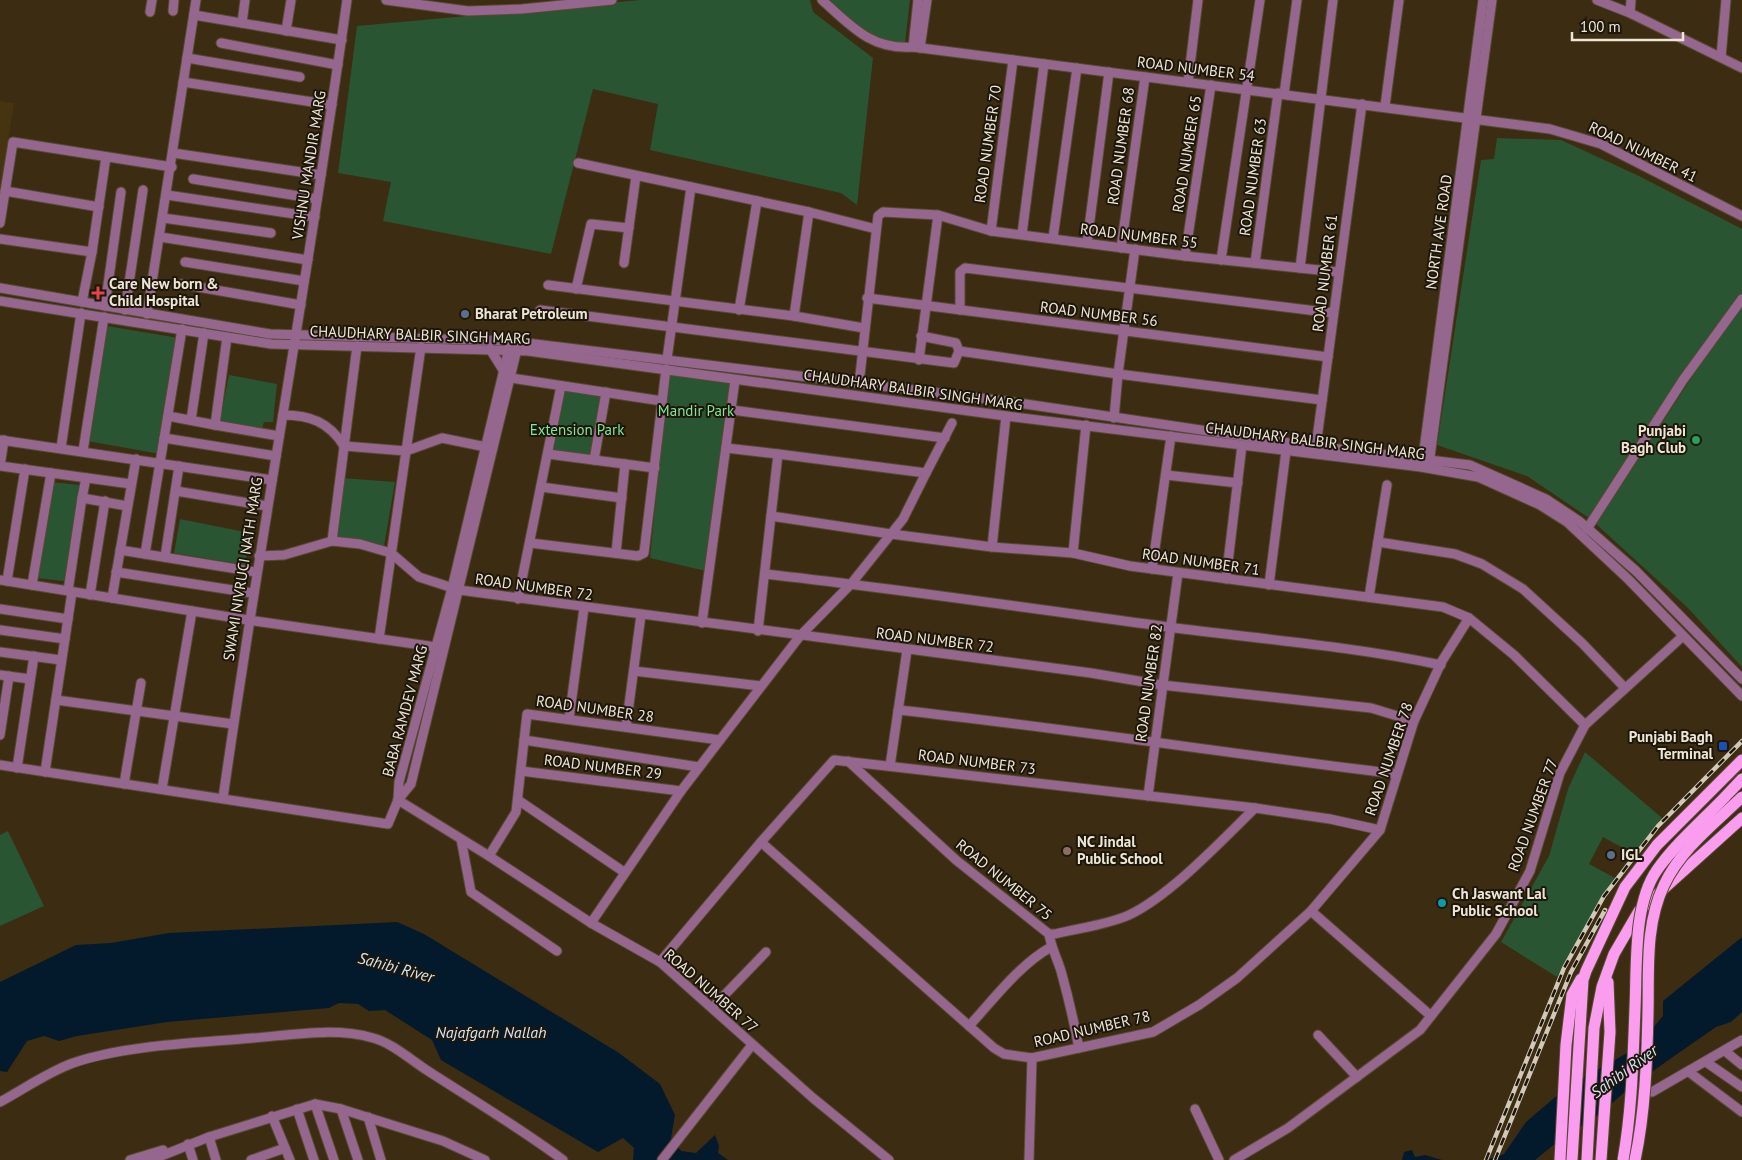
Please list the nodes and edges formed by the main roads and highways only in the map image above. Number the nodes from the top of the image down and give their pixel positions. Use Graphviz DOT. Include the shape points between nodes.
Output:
graph roads {
  1 [pos="1742,760"];
  2 [pos="1742,779"];
  3 [pos="1742,797"];
  4 [pos="1742,818"];
  5 [pos="1586,971"];
  6 [pos="1607,973"];
  7 [pos="1572,1157"];
  8 [pos="1587,1158"];
  9 [pos="1560,1160"];
  10 [pos="1601,1160"];
  11 [pos="1623,1160"];
  12 [pos="1635,1160"];
  1 -- 5 [label="main road" via="1657,845 1625,887"];
  2 -- 11 [label="main road, bridge" via="1657,870 1648,889 1640,920"];
  3 -- 12 [label="main road, bridge" via="1686,851 1659,898 1649,936 1648,1019"];
  4 -- 6 [label="main road" via="1639,911 1625,932"];
  5 -- 7 [label="main road"];
  5 -- 9 [label="main road" via="1572,995"];
  6 -- 8 [label="main road" via="1594,1028"];
  6 -- 10 [label="main road" via="1610,1032"];
}
